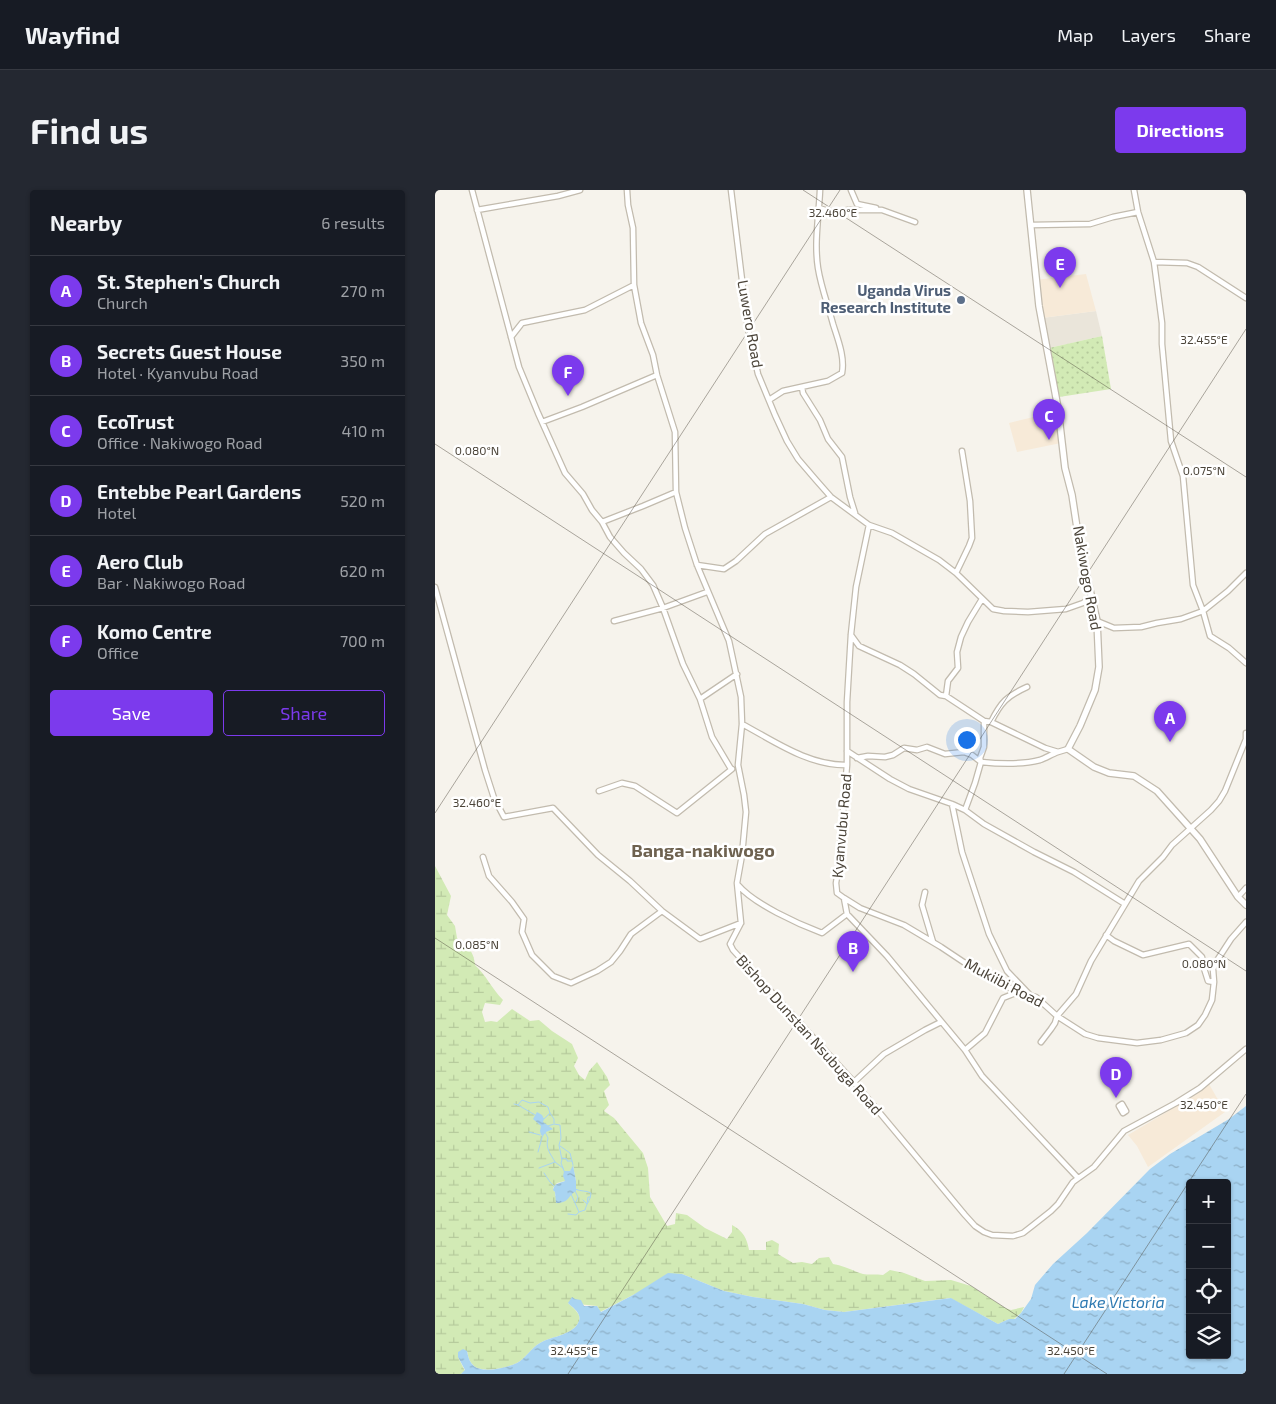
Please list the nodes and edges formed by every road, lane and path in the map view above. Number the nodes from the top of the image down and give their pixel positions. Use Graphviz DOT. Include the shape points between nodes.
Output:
graph roads {
  1 [pos="472,190"];
  2 [pos="580,190"];
  3 [pos="627,190"];
  4 [pos="731,190"];
  5 [pos="820,190"];
  6 [pos="851,190"];
  7 [pos="1027,190"];
  8 [pos="1134,190"];
  9 [pos="819,208"];
  10 [pos="477,210"];
  11 [pos="882,210"];
  12 [pos="1138,212"];
  13 [pos="915,222"];
  14 [pos="1032,225"];
  15 [pos="1154,262"];
  16 [pos="634,286"];
  17 [pos="1246,298"];
  18 [pos="511,336"];
  19 [pos="657,375"];
  20 [pos="802,388"];
  21 [pos="769,400"];
  22 [pos="542,422"];
  23 [pos="962,451"];
  24 [pos="676,492"];
  25 [pos="831,497"];
  26 [pos="855,514"];
  27 [pos="602,522"];
  28 [pos="869,525"];
  29 [pos="697,564"];
  30 [pos="956,573"];
  31 [pos="1246,574"];
  32 [pos="435,587"];
  33 [pos="707,592"];
  34 [pos="1091,597"];
  35 [pos="982,599"];
  36 [pos="663,608"];
  37 [pos="1203,611"];
  38 [pos="614,621"];
  39 [pos="1097,621"];
  40 [pos="851,634"];
  41 [pos="1246,663"];
  42 [pos="737,674"];
  43 [pos="1027,687"];
  44 [pos="945,696"];
  45 [pos="700,699"];
  46 [pos="984,721"];
  47 [pos="991,722"];
  48 [pos="742,724"];
  49 [pos="1246,732"];
  50 [pos="1246,739"];
  51 [pos="1068,749"];
  52 [pos="847,751"];
  53 [pos="1058,752"];
  54 [pos="857,758"];
  55 [pos="981,762"];
  56 [pos="847,765"];
  57 [pos="738,766"];
  58 [pos="731,769"];
  59 [pos="599,791"];
  60 [pos="952,804"];
  61 [pos="965,810"];
  62 [pos="1190,828"];
  63 [pos="483,857"];
  64 [pos="737,883"];
  65 [pos="1246,888"];
  66 [pos="925,892"];
  67 [pos="1238,897"];
  68 [pos="844,898"];
  69 [pos="1125,904"];
  70 [pos="1246,904"];
  71 [pos="662,911"];
  72 [pos="847,914"];
  73 [pos="1246,922"];
  74 [pos="741,923"];
  75 [pos="1106,935"];
  76 [pos="933,942"];
  77 [pos="1214,982"];
  78 [pos="1018,992"];
  79 [pos="1030,996"];
  80 [pos="1057,1016"];
  81 [pos="941,1022"];
  82 [pos="1041,1042"];
  83 [pos="1246,1049"];
  84 [pos="965,1050"];
  85 [pos="854,1082"];
  86 [pos="1078,1178"];
  1 -- 10 [label="street"];
  2 -- 10 [label="street"];
  3 -- 16 [label="street" via="633,228"];
  4 -- 21 [label="street, Luwero Road" via="751,348"];
  5 -- 9 [label="street"];
  6 -- 11 [label="street" via="857,204"];
  7 -- 14 [label="street, Nakiwogo Road"];
  8 -- 12 [label="street"];
  9 -- 11 [label="street" via="834,213"];
  9 -- 20 [label="street" via="818,266 843,364 842,373 828,381"];
  10 -- 18 [label="street"];
  11 -- 13 [label="street"];
  12 -- 14 [label="street" via="1090,224"];
  12 -- 15 [label="street"];
  14 -- 34 [label="street, Nakiwogo Road" via="1039,306 1058,408 1065,468"];
  15 -- 17 [label="street" via="1187,263 1198,267"];
  15 -- 37 [label="street" via="1171,441 1183,476 1193,585"];
  16 -- 18 [label="street" via="585,310 522,323"];
  16 -- 19 [label="street"];
  18 -- 22 [label="street" via="526,387"];
  19 -- 22 [label="street"];
  19 -- 24 [label="street" via="675,432"];
  20 -- 21 [label="street" via="783,391"];
  20 -- 26 [label="street" via="827,439 843,457"];
  21 -- 25 [label="street, Luwero Road" via="798,459"];
  22 -- 27 [label="street" via="565,473"];
  23 -- 30 [label="street" via="972,538"];
  24 -- 27 [label="street"];
  24 -- 29 [label="street"];
  25 -- 26 [label="street, Luwero Road"];
  25 -- 29 [label="street" via="765,534 724,569"];
  26 -- 28 [label="street, Luwero Road"];
  27 -- 36 [label="street" via="610,537 653,585"];
  28 -- 30 [label="street, Luwero Road" via="913,544"];
  28 -- 40 [label="street, Kyanvubu Road" via="856,587"];
  29 -- 33 [label="street"];
  30 -- 35 [label="street, Luwero Road"];
  31 -- 37 [label="street"];
  32 -- 71 [label="street" via="485,770 504,816 553,808 598,855"];
  33 -- 36 [label="street"];
  33 -- 42 [label="street" via="729,641"];
  34 -- 35 [label="street, Luwero Road" via="1066,609 1028,612 993,609"];
  34 -- 39 [label="street, Nakiwogo Road"];
  35 -- 44 [label="street" via="961,637 957,652 958,668 948,681"];
  36 -- 38 [label="street"];
  36 -- 45 [label="street" via="683,664"];
  37 -- 39 [label="street" via="1141,627 1114,628"];
  37 -- 41 [label="street" via="1209,636"];
  39 -- 51 [label="street, Nakiwogo Road" via="1099,668 1095,690"];
  40 -- 44 [label="street" via="859,646 900,665 939,695"];
  40 -- 52 [label="street, Kyanvubu Road"];
  42 -- 45 [label="street"];
  42 -- 48 [label="street"];
  43 -- 47 [label="street" via="1012,694"];
  44 -- 46 [label="street"];
  45 -- 58 [label="street" via="712,737"];
  46 -- 47 [label="street"];
  46 -- 55 [label="street"];
  47 -- 53 [label="street"];
  48 -- 56 [label="street" via="817,761"];
  48 -- 57 [label="street"];
  49 -- 50 [label="street"];
  50 -- 62 [label="street" via="1219,801"];
  51 -- 53 [label="street"];
  51 -- 62 [label="street" via="1109,773 1134,776 1150,785"];
  52 -- 54 [label="street"];
  52 -- 56 [label="street, Kyanvubu Road"];
  53 -- 55 [label="street" via="1035,761"];
  54 -- 55 [label="street" via="885,757 904,748 917,750 927,747 945,754 964,752"];
  54 -- 60 [label="street" via="909,789"];
  55 -- 61 [label="street"];
  56 -- 68 [label="street, Kyanvubu Road" via="836,883 837,892"];
  57 -- 58 [label="street"];
  57 -- 64 [label="street" via="746,812"];
  58 -- 59 [label="street" via="677,813 635,786 622,783"];
  60 -- 61 [label="street"];
  60 -- 79 [label="street" via="962,852 989,934 1007,971"];
  61 -- 69 [label="street"];
  62 -- 67 [label="street"];
  62 -- 69 [label="street" via="1139,881"];
  63 -- 71 [label="street" via="489,876 524,919 522,932 532,955 553,976 571,983 611,962 631,934"];
  64 -- 72 [label="street" via="758,901 822,933"];
  64 -- 74 [label="street"];
  65 -- 67 [label="street"];
  66 -- 76 [label="street" via="922,905"];
  67 -- 70 [label="street"];
  68 -- 72 [label="street, Kyanvubu Road"];
  68 -- 76 [label="street, Mukiibi Road"];
  69 -- 75 [label="street"];
  71 -- 74 [label="street" via="700,939"];
  72 -- 81 [label="street" via="887,956"];
  73 -- 77 [label="street, Mukiibi Road" via="1217,959 1213,969"];
  74 -- 85 [label="street, Bishop Dunstan Nsubuga Road" via="730,944 733,950"];
  75 -- 77 [label="street" via="1143,954 1189,944 1202,956 1208,980"];
  75 -- 80 [label="street" via="1076,994"];
  76 -- 78 [label="street, Mukiibi Road" via="983,976"];
  77 -- 80 [label="street, Mukiibi Road" via="1212,1000 1198,1025 1185,1033 1161,1040 1137,1043 1098,1038"];
  78 -- 79 [label="street, Mukiibi Road"];
  78 -- 84 [label="street" via="1003,998 985,1033"];
  79 -- 80 [label="street, Mukiibi Road"];
  80 -- 82 [label="street"];
  81 -- 84 [label="street"];
  81 -- 85 [label="street" via="884,1054"];
  83 -- 86 [label="street, Bishop Dunstan Nsubuga Road" via="1200,1088 1124,1131 1094,1167"];
  84 -- 86 [label="street" via="982,1076"];
  85 -- 86 [label="street, Bishop Dunstan Nsubuga Road" via="965,1215 984,1232 1004,1236 1023,1233 1051,1211"];
}
